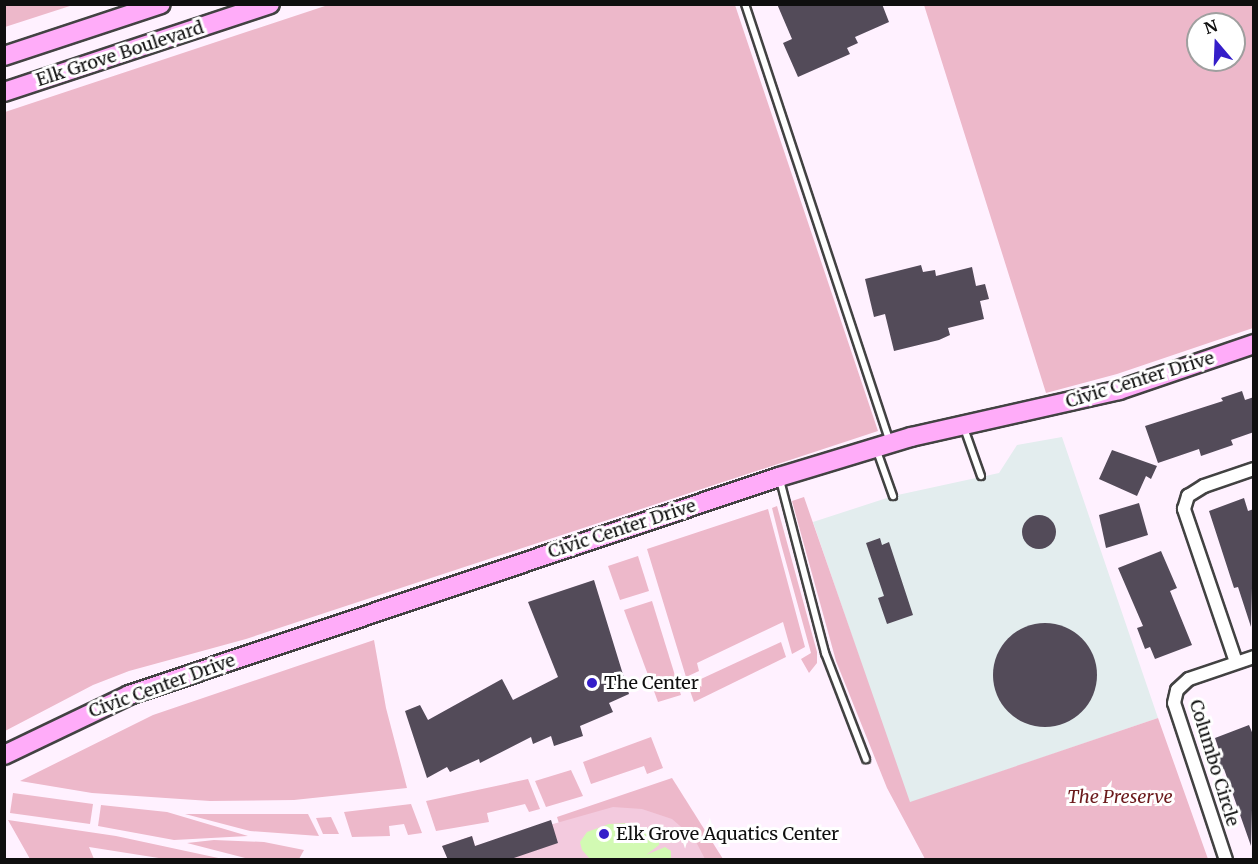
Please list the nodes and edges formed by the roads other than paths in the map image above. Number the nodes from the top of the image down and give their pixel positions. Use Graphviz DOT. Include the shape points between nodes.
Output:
graph roads {
  1 [pos="161,4"];
  2 [pos="270,4"];
  3 [pos="745,4"];
  4 [pos="4,56"];
  5 [pos="4,92"];
  6 [pos="1254,344"];
  7 [pos="963,425"];
  8 [pos="883,444"];
  9 [pos="1254,469"];
  10 [pos="981,476"];
  11 [pos="779,477"];
  12 [pos="893,496"];
  13 [pos="1254,657"];
  14 [pos="1236,662"];
  15 [pos="4,755"];
  16 [pos="866,759"];
  17 [pos="1226,860"];
  1 -- 4 [label="street, Elk Grove Boulevard"];
  2 -- 5 [label="street, Elk Grove Boulevard"];
  3 -- 8 [label="lane"];
  6 -- 7 [label="street, Civic Center Drive" via="1119,390"];
  7 -- 8 [label="street, Civic Center Drive"];
  7 -- 10 [label="lane"];
  8 -- 11 [label="street, Civic Center Drive"];
  8 -- 12 [label="lane"];
  9 -- 14 [label="street" via="1204,486 1188,496 1184,509"];
  11 -- 15 [label="street, Civic Center Drive" via="129,695"];
  11 -- 16 [label="lane" via="818,632"];
  13 -- 14 [label="street, Columbo Circle"];
  14 -- 17 [label="street, Columbo Circle" via="1189,679 1177,690 1174,702"];
}
